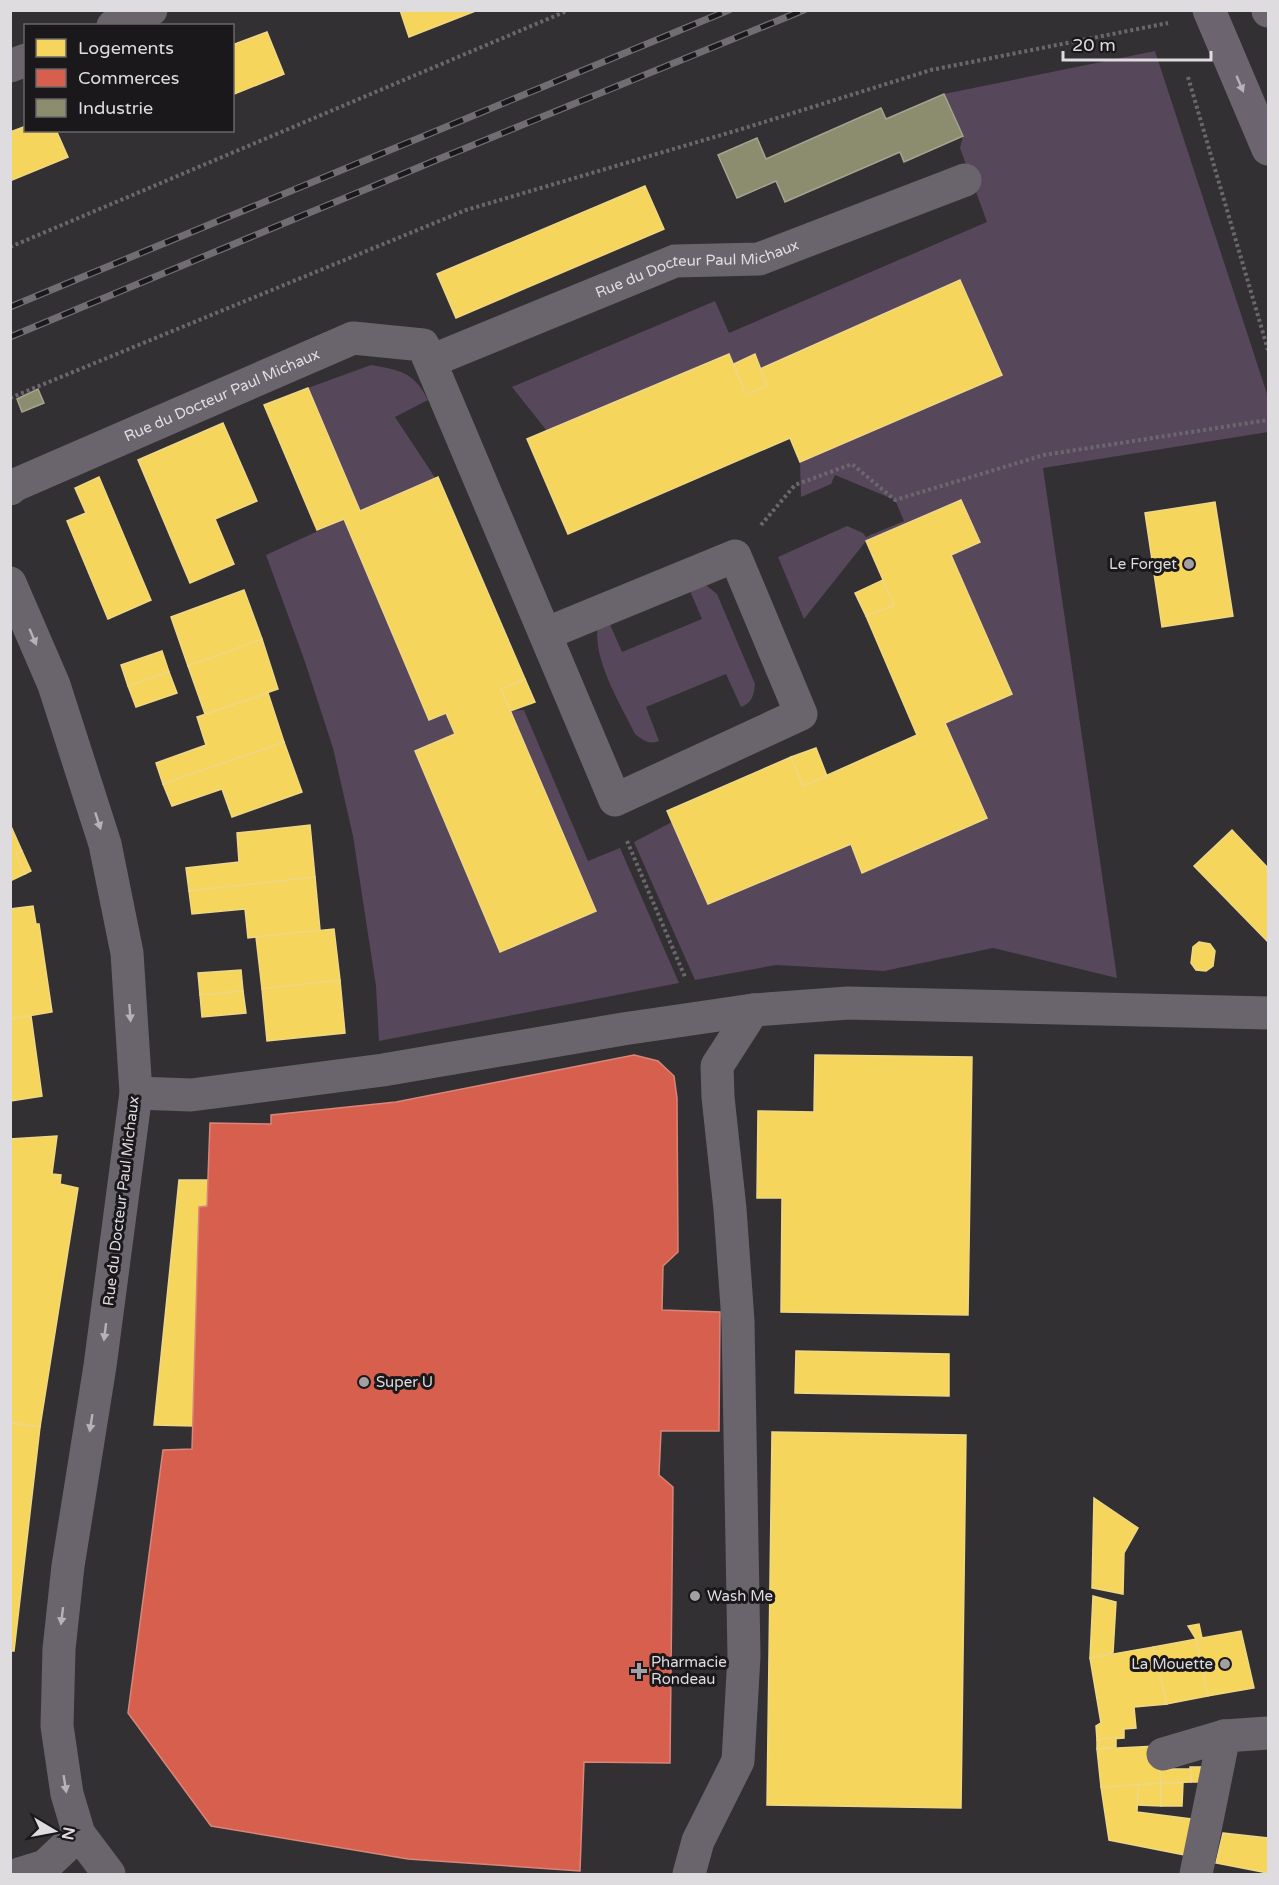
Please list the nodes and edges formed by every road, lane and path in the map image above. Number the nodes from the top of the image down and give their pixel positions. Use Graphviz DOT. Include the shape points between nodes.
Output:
graph roads {
  1 [pos="152,10"];
  2 [pos="569,10"];
  3 [pos="1209,10"];
  4 [pos="1169,16"];
  5 [pos="119,24"];
  6 [pos="1185,67"];
  7 [pos="1269,149"];
  8 [pos="965,180"];
  9 [pos="10,247"];
  10 [pos="1269,350"];
  11 [pos="431,361"];
  12 [pos="10,398"];
  13 [pos="1269,420"];
  14 [pos="10,489"];
  15 [pos="735,556"];
  16 [pos="10,584"];
  17 [pos="545,634"];
  18 [pos="615,800"];
  19 [pos="687,981"];
  20 [pos="753,1010"];
  21 [pos="1269,1013"];
  22 [pos="135,1093"];
  23 [pos="1269,1733"];
  24 [pos="1224,1736"];
  25 [pos="1163,1754"];
  26 [pos="79,1834"];
  27 [pos="19,1875"];
  28 [pos="109,1875"];
  29 [pos="689,1875"];
  30 [pos="1196,1875"];
  1 -- 5 [label="street"];
  2 -- 9 [label="path"];
  3 -- 7 [label="main road, one-way"];
  4 -- 12 [label="path" via="1172,22 931,69 466,210"];
  6 -- 10 [label="path"];
  8 -- 11 [label="street, Rue du Docteur Paul Michaux" via="759,259 675,261"];
  11 -- 14 [label="street, Rue du Docteur Paul Michaux" via="423,345 353,338"];
  11 -- 17 [label="street, Rue du Docteur Paul Michaux"];
  13 -- 15 [label="path" via="1044,455 895,500 852,464 795,485"];
  15 -- 17 [label="street"];
  15 -- 18 [label="street" via="801,714"];
  16 -- 22 [label="street, Rue du Docteur Paul Michaux, one-way" via="54,685 105,844 127,953"];
  17 -- 18 [label="street, Rue du Docteur Paul Michaux"];
  18 -- 19 [label="path" via="625,836"];
  20 -- 21 [label="street" via="848,1003"];
  20 -- 22 [label="street" via="383,1071 191,1095"];
  20 -- 29 [label="street" via="717,1066 738,1321 744,1656 738,1761 698,1842"];
  22 -- 26 [label="street, Rue du Docteur Paul Michaux, one-way" via="58,1649 57,1726 67,1794"];
  23 -- 24 [label="street"];
  24 -- 25 [label="street"];
  24 -- 30 [label="street"];
  26 -- 27 [label="street" via="45,1866"];
  26 -- 28 [label="street, Rue du Docteur Paul Michaux"];
}
